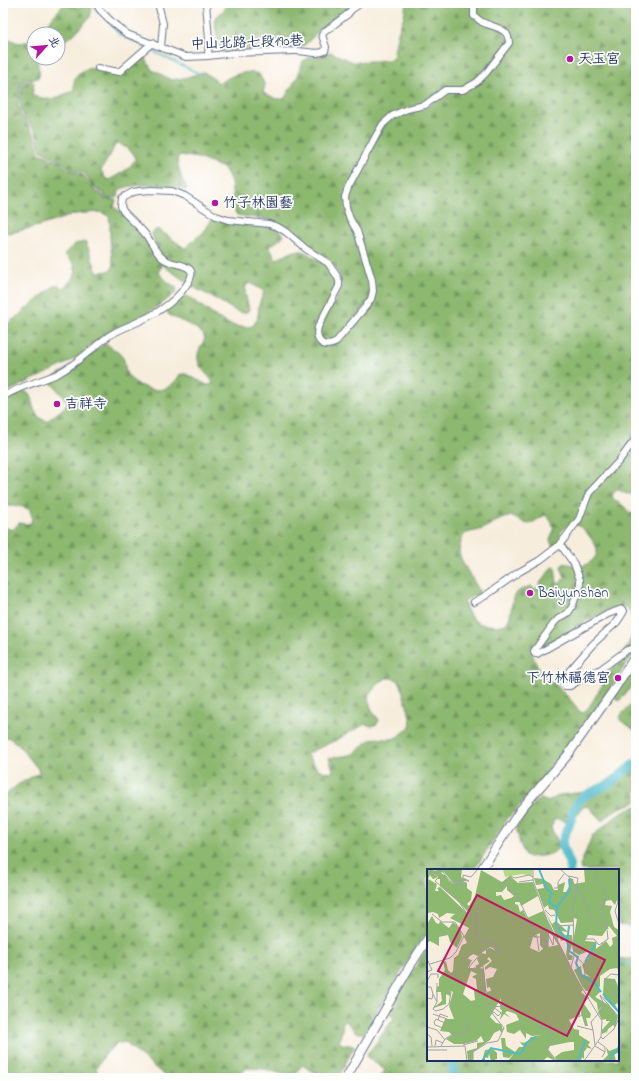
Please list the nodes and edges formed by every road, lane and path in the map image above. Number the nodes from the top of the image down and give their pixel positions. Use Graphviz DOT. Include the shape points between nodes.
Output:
graph roads {
  1 [pos="96,3"];
  2 [pos="158,3"];
  3 [pos="206,3"];
  4 [pos="361,3"];
  5 [pos="478,3"];
  6 [pos="152,43"];
  7 [pos="161,47"];
  8 [pos="208,56"];
  9 [pos="98,68"];
  10 [pos="3,397"];
  11 [pos="636,438"];
  12 [pos="560,544"];
  13 [pos="474,602"];
  14 [pos="636,647"];
  15 [pos="636,655"];
  16 [pos="483,869"];
  17 [pos="427,940"];
  18 [pos="346,1078"];
  1 -- 6 [label="street, 中山北路七段190巷" via="113,23 127,34"];
  2 -- 7 [label="street" via="163,24"];
  3 -- 8 [label="street"];
  4 -- 8 [label="street, 中山北路七段190巷" via="324,32 322,35 326,47 323,52 312,53 302,50"];
  5 -- 10 [label="street" via="474,7 474,16 504,30 509,37 509,43 477,82 463,90 445,90 425,105 407,109 382,124 348,188 345,197 346,207 357,231 372,280 373,292 366,306 334,343 324,345 317,334 318,327 339,286 337,276 328,263 278,227 216,216 185,196 172,191 139,191 122,198 123,211 147,236 160,256 190,269 192,272 186,286 172,302 114,333 59,373"];
  6 -- 7 [label="street, 中山北路七段190巷"];
  6 -- 9 [label="street" via="119,72"];
  7 -- 8 [label="street, 中山北路七段190巷" via="186,57"];
  11 -- 12 [label="street" via="619,461 589,493 579,519"];
  12 -- 13 [label="street" via="544,558"];
  12 -- 14 [label="street" via="574,564 580,586 572,607 554,623 534,650 535,654 622,608 624,611 621,617 593,644 564,677 562,683 570,686"];
  15 -- 16 [label="main road" via="567,756 521,809"];
  17 -- 18 [label="main road"];
}
